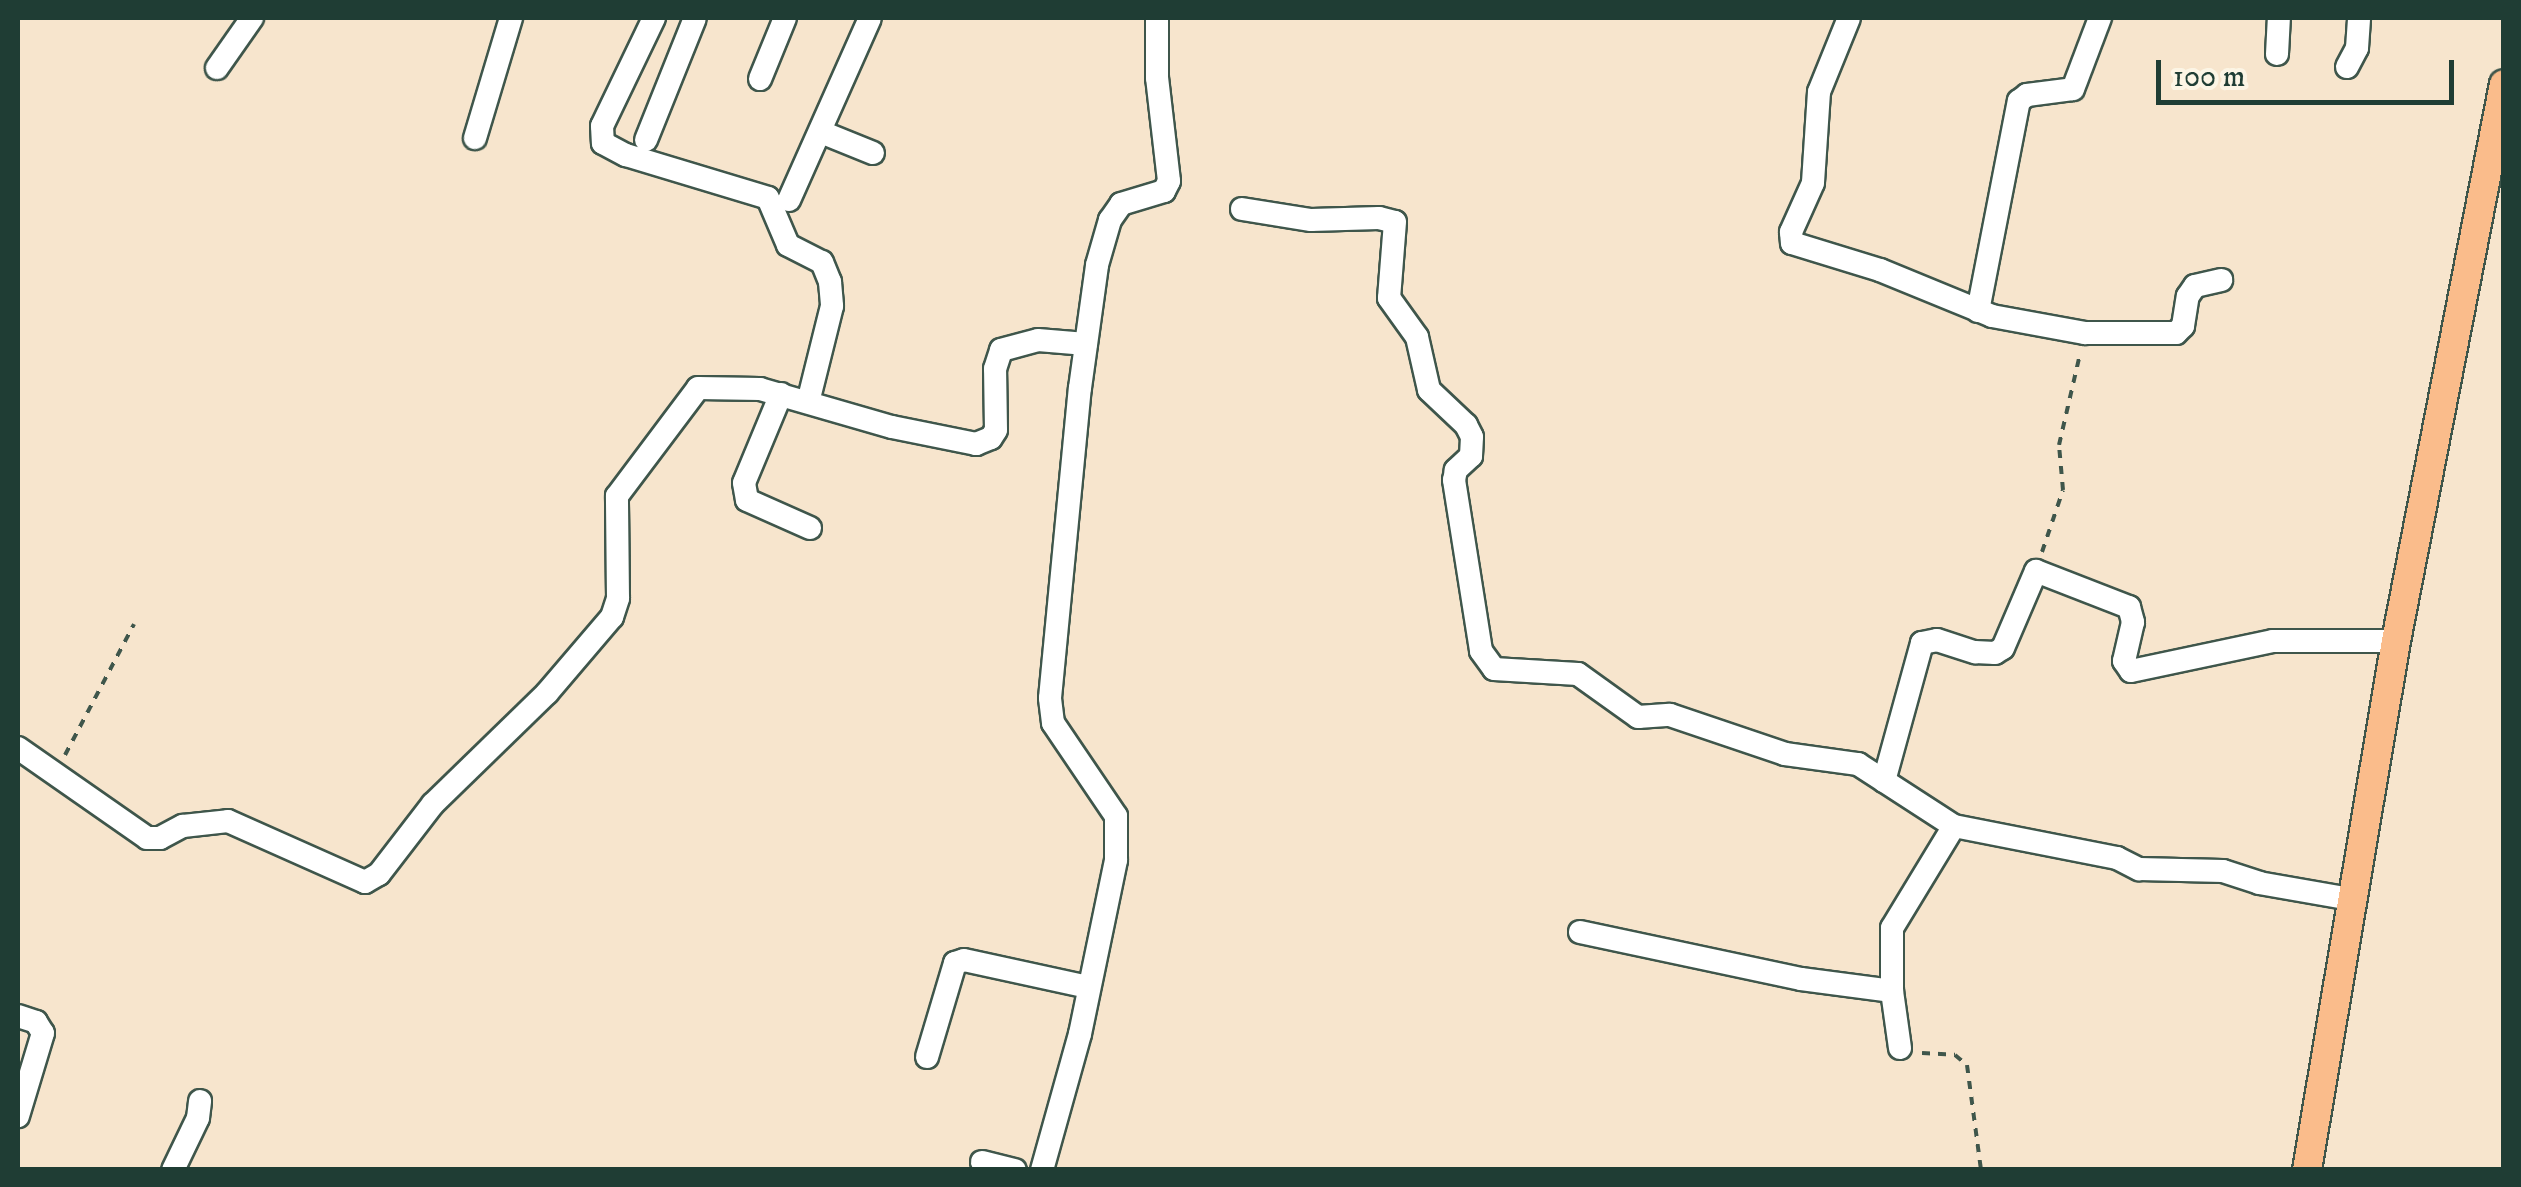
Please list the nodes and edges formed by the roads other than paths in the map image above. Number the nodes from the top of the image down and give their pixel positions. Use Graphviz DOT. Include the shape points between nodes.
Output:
graph roads {
  1 [pos="252,18"];
  2 [pos="512,18"];
  3 [pos="654,18"];
  4 [pos="695,18"];
  5 [pos="785,18"];
  6 [pos="870,18"];
  7 [pos="1157,18"];
  8 [pos="1849,18"];
  9 [pos="2100,18"];
  10 [pos="2279,18"];
  11 [pos="2359,18"];
  12 [pos="2276,54"];
  13 [pos="2347,67"];
  14 [pos="217,68"];
  15 [pos="760,79"];
  16 [pos="2504,84"];
  17 [pos="821,132"];
  18 [pos="474,138"];
  19 [pos="646,140"];
  20 [pos="872,153"];
  21 [pos="789,200"];
  22 [pos="1242,209"];
  23 [pos="2221,280"];
  24 [pos="1978,311"];
  25 [pos="1086,344"];
  26 [pos="780,394"];
  27 [pos="808,402"];
  28 [pos="810,528"];
  29 [pos="2396,640"];
  30 [pos="18,748"];
  31 [pos="1884,781"];
  32 [pos="1954,826"];
  33 [pos="2351,900"];
  34 [pos="1580,932"];
  35 [pos="1088,987"];
  36 [pos="1892,991"];
  37 [pos="18,1016"];
  38 [pos="1900,1048"];
  39 [pos="926,1057"];
  40 [pos="200,1101"];
  41 [pos="18,1116"];
  42 [pos="982,1162"];
  43 [pos="174,1170"];
  44 [pos="1016,1170"];
  45 [pos="1042,1170"];
  46 [pos="2307,1170"];
  1 -- 14 [label="street"];
  2 -- 18 [label="street"];
  3 -- 27 [label="street" via="602,126 603,142 768,198 788,245 822,262 832,306"];
  4 -- 19 [label="street"];
  5 -- 15 [label="street"];
  6 -- 17 [label="street"];
  7 -- 25 [label="street" via="1170,182 1164,191 1121,204 1110,220"];
  8 -- 24 [label="street" via="1819,92 1813,184 1792,243"];
  9 -- 24 [label="street" via="2073,89 2019,101"];
  10 -- 12 [label="street"];
  11 -- 13 [label="street" via="2358,48"];
  16 -- 29 [label="main road"];
  17 -- 20 [label="street"];
  17 -- 21 [label="street"];
  22 -- 31 [label="street" via="1311,220 1395,222 1389,298 1417,337 1428,390 1472,437 1470,456 1454,480 1481,651 1494,669 1578,674 1638,717 1670,715 1785,754 1858,764"];
  23 -- 24 [label="street" via="2195,286 2176,332 2086,333"];
  25 -- 27 [label="street" via="1038,340 1001,350 996,430 985,442 892,427"];
  25 -- 35 [label="street" via="1050,711 1116,816 1116,860"];
  26 -- 27 [label="street"];
  26 -- 28 [label="street" via="744,483 747,500"];
  26 -- 30 [label="street" via="716,385 687,398 617,496 618,598 612,617 547,693 433,804 372,880 357,882 228,821 147,838"];
  29 -- 31 [label="street" via="2273,641 2131,671 2124,661 2129,607 2036,571 1995,653 1922,642"];
  29 -- 33 [label="main road"];
  31 -- 32 [label="street"];
  32 -- 33 [label="street" via="2117,858 2140,869 2222,871"];
  32 -- 36 [label="street" via="1892,928"];
  33 -- 46 [label="main road"];
  34 -- 36 [label="street"];
  35 -- 39 [label="street" via="955,963"];
  35 -- 45 [label="street"];
  36 -- 38 [label="street"];
  37 -- 41 [label="street" via="36,1022 43,1033"];
  40 -- 43 [label="street"];
  42 -- 44 [label="street"];
}
